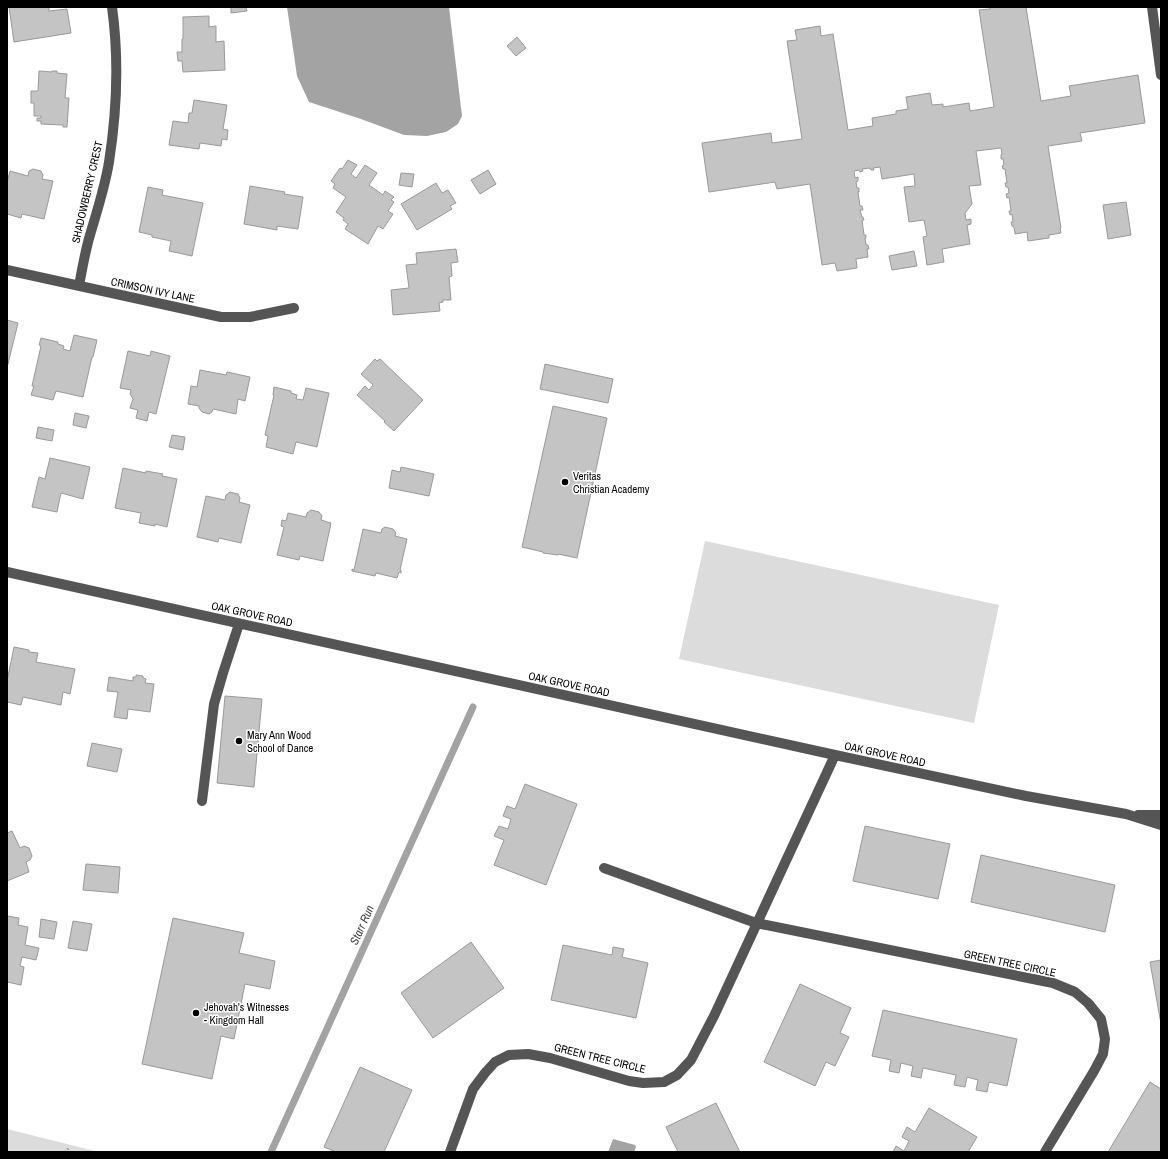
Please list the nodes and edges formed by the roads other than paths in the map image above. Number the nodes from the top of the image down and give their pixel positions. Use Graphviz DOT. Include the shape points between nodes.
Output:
graph roads {
  1 [pos="112,7"];
  2 [pos="1152,7"];
  3 [pos="1161,76"];
  4 [pos="7,270"];
  5 [pos="79,286"];
  6 [pos="294,308"];
  7 [pos="7,572"];
  8 [pos="239,624"];
  9 [pos="835,755"];
  10 [pos="202,801"];
  11 [pos="1126,814"];
  12 [pos="1161,815"];
  13 [pos="1161,825"];
  14 [pos="604,868"];
  15 [pos="756,923"];
  16 [pos="450,1152"];
  17 [pos="1046,1152"];
  1 -- 5 [label="street, SHADOWBERRY CREST" via="116,62 109,163"];
  2 -- 3 [label="street"];
  4 -- 5 [label="street, CRIMSON IVY LANE"];
  5 -- 6 [label="street, CRIMSON IVY LANE" via="221,316 250,316"];
  7 -- 8 [label="street, OAK GROVE ROAD"];
  8 -- 9 [label="street, OAK GROVE ROAD"];
  8 -- 10 [label="street" via="214,704"];
  9 -- 11 [label="street, OAK GROVE ROAD" via="1026,796"];
  9 -- 15 [label="street, GREEN TREE CIRCLE"];
  11 -- 12 [label="street, OAK GROVE ROAD"];
  11 -- 13 [label="street, OAK GROVE ROAD"];
  14 -- 15 [label="street, GREEN TREE CIRCLE"];
  15 -- 16 [label="street, GREEN TREE CIRCLE" via="691,1060 677,1075 664,1082 643,1083 550,1058 528,1054 509,1055 495,1062 473,1089"];
  15 -- 17 [label="street, GREEN TREE CIRCLE" via="1053,983 1075,992 1101,1019 1106,1039 1103,1054 1094,1072"];
}
